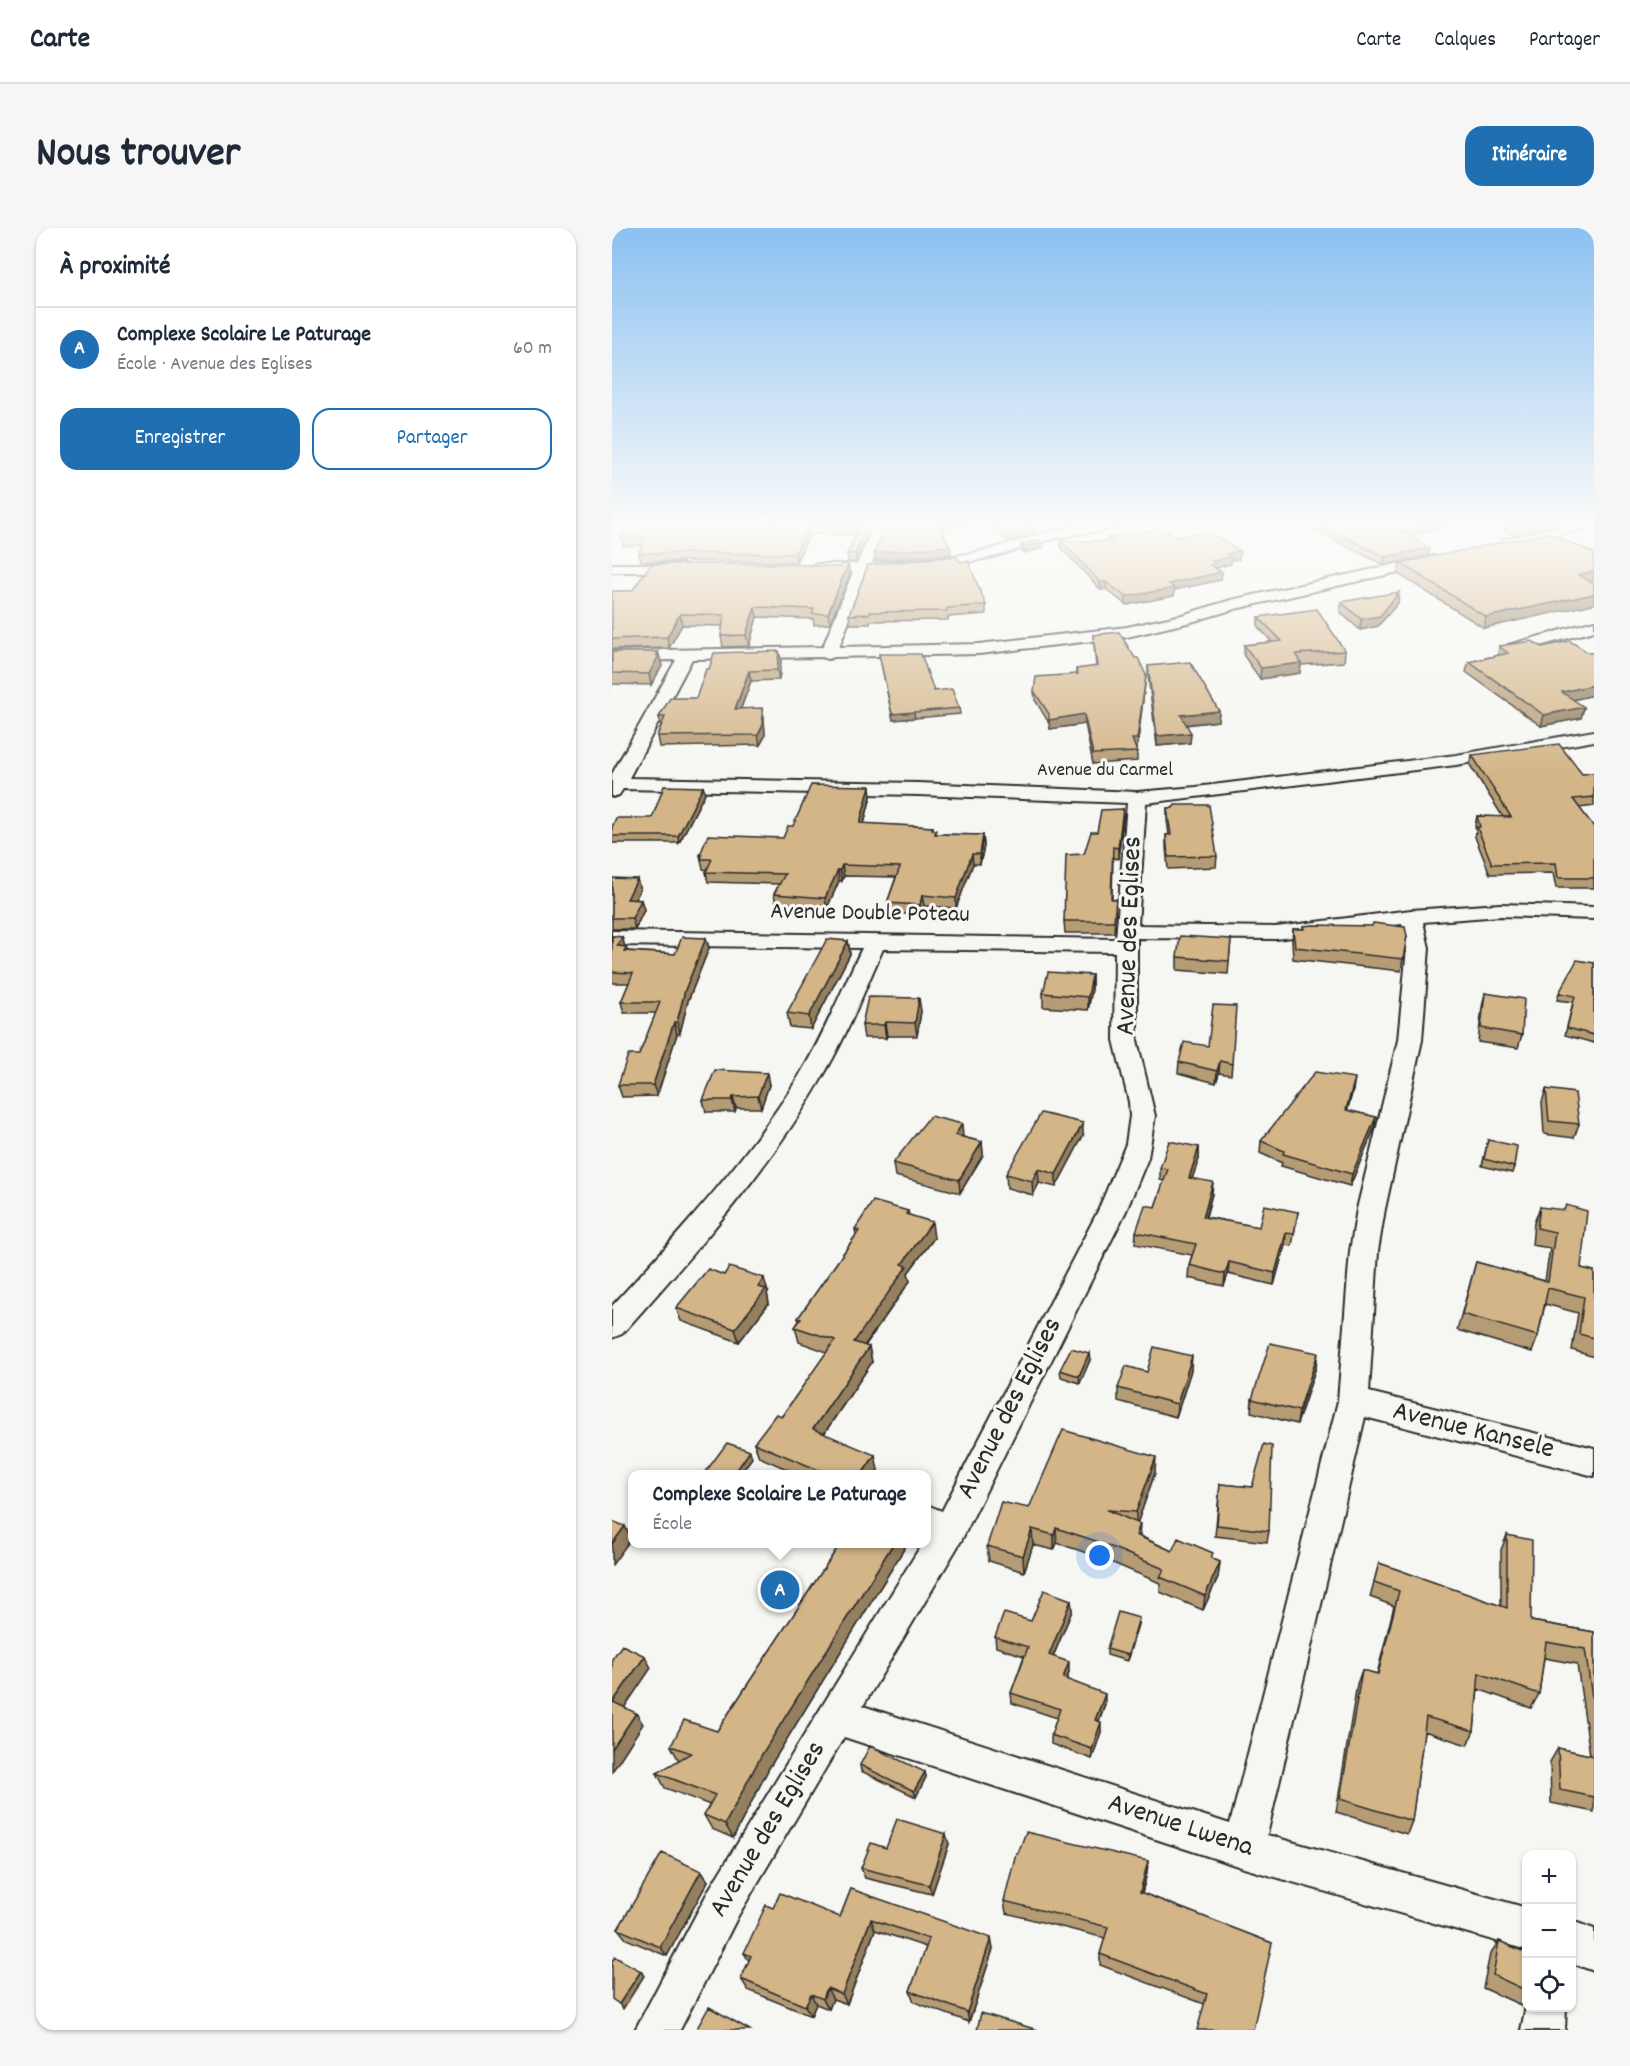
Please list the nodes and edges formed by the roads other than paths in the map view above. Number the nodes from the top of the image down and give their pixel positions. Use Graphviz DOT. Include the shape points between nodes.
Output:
graph roads {
  1 [pos="847,608"];
  2 [pos="1219,608"];
  3 [pos="1594,626"];
  4 [pos="1514,648"];
  5 [pos="828,654"];
  6 [pos="612,656"];
  7 [pos="686,656"];
  8 [pos="1594,736"];
  9 [pos="613,786"];
  10 [pos="1137,798"];
  11 [pos="1594,913"];
  12 [pos="1411,916"];
  13 [pos="612,938"];
  14 [pos="1127,938"];
  15 [pos="876,940"];
  16 [pos="612,1326"];
  17 [pos="1353,1401"];
  18 [pos="1594,1462"];
  19 [pos="938,1525"];
  20 [pos="926,1548"];
  21 [pos="836,1716"];
  22 [pos="1244,1848"];
  23 [pos="1522,1928"];
  24 [pos="1576,1943"];
  25 [pos="1594,1950"];
  26 [pos="1545,2012"];
  27 [pos="657,2030"];
  28 [pos="1543,2030"];
  1 -- 5 [label="street"];
  2 -- 5 [label="street" via="1127,632 979,649"];
  3 -- 4 [label="street"];
  5 -- 7 [label="street"];
  6 -- 7 [label="street"];
  7 -- 9 [label="street"];
  8 -- 10 [label="street, Avenue du Carmel" via="1456,760"];
  9 -- 10 [label="street, Avenue du Carmel" via="918,789"];
  10 -- 14 [label="street, Avenue des Eglises"];
  11 -- 12 [label="street, Avenue Double Poteau" via="1500,910"];
  12 -- 14 [label="street, Avenue Double Poteau" via="1276,933"];
  12 -- 17 [label="street" via="1418,948 1410,1040 1367,1230"];
  13 -- 15 [label="street, Avenue Double Poteau"];
  14 -- 15 [label="street, Avenue Double Poteau"];
  14 -- 19 [label="street, Avenue des Eglises" via="1125,1035 1142,1104 1138,1147 1112,1211"];
  15 -- 16 [label="street" via="812,1076 763,1148"];
  17 -- 18 [label="street, Avenue Kansele"];
  17 -- 22 [label="street"];
  20 -- 21 [label="street, Avenue des Eglises"];
  21 -- 22 [label="street, Avenue Lwena"];
  21 -- 27 [label="street, Avenue des Eglises" via="724,1902"];
  22 -- 23 [label="street, Avenue Lwena"];
  24 -- 25 [label="street"];
  26 -- 28 [label="street"];
}
